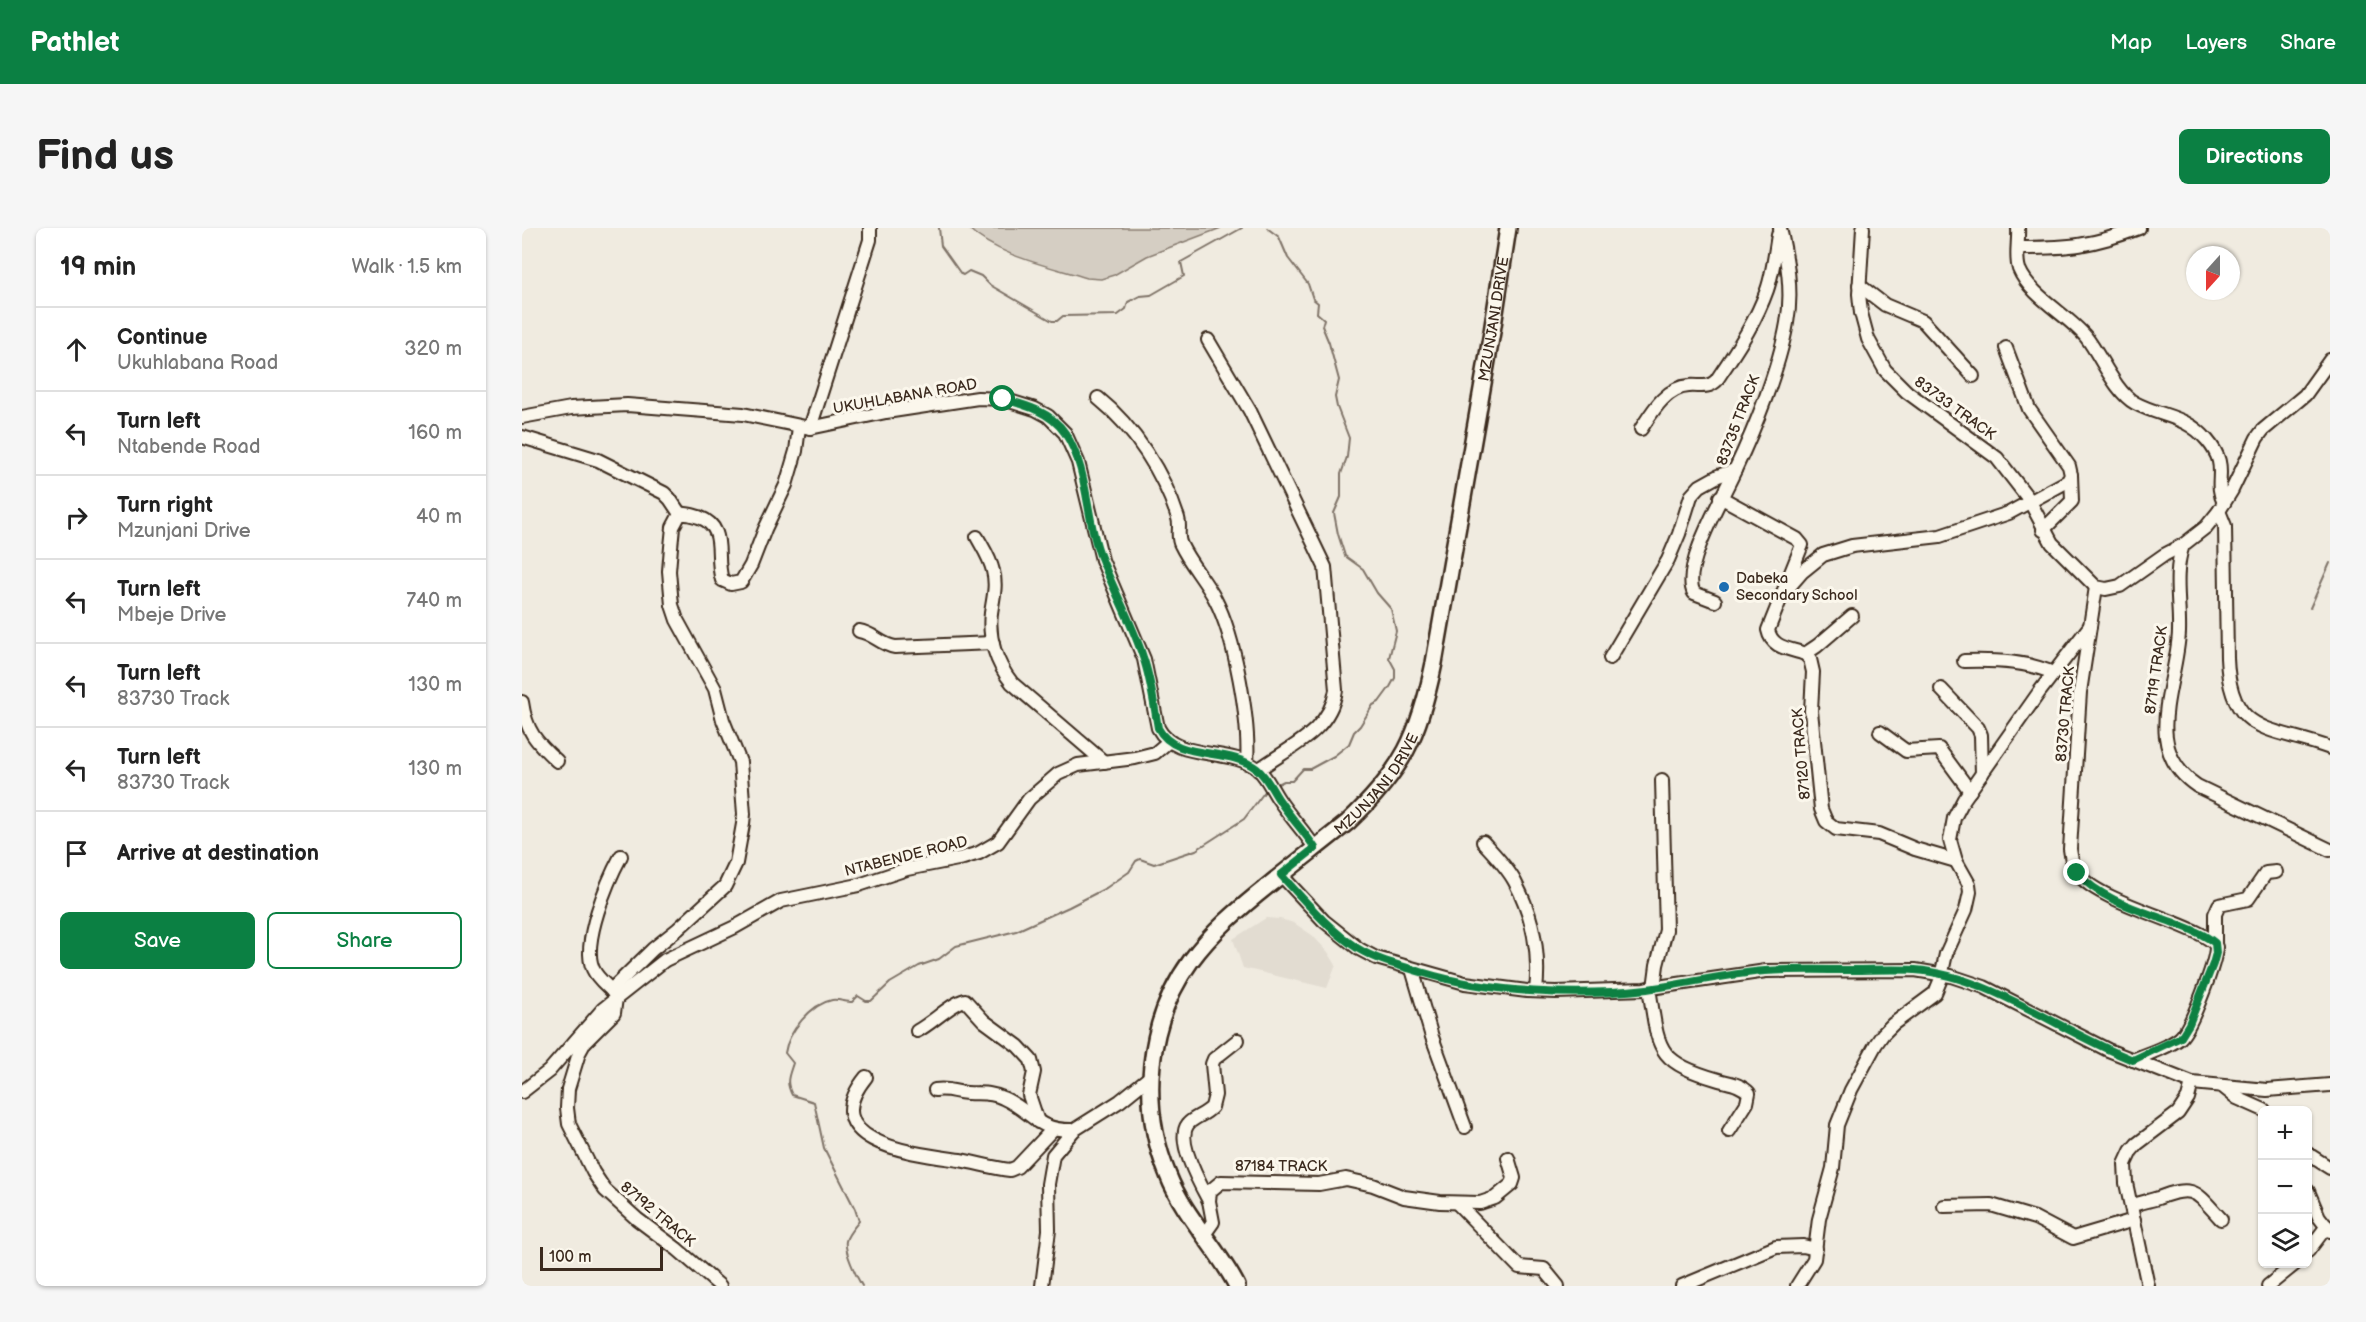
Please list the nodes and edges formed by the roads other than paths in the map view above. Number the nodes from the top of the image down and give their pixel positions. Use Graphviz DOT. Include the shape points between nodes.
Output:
graph roads {
  1 [pos="870,228"];
  2 [pos="1508,228"];
  3 [pos="1780,228"];
  4 [pos="1863,228"];
  5 [pos="2018,228"];
  6 [pos="2139,228"];
  7 [pos="2019,248"];
  8 [pos="1859,285"];
  9 [pos="1208,339"];
  10 [pos="2006,348"];
  11 [pos="2330,360"];
  12 [pos="1973,376"];
  13 [pos="1098,398"];
  14 [pos="522,417"];
  15 [pos="805,427"];
  16 [pos="1641,429"];
  17 [pos="522,437"];
  18 [pos="1735,470"];
  19 [pos="2071,475"];
  20 [pos="1720,496"];
  21 [pos="2030,502"];
  22 [pos="2222,507"];
  23 [pos="680,514"];
  24 [pos="2043,530"];
  25 [pos="977,537"];
  26 [pos="2183,545"];
  27 [pos="2096,587"];
  28 [pos="1781,597"];
  29 [pos="1715,601"];
  30 [pos="1852,616"];
  31 [pos="2090,626"];
  32 [pos="859,631"];
  33 [pos="993,643"];
  34 [pos="1804,654"];
  35 [pos="1610,658"];
  36 [pos="1964,661"];
  37 [pos="2053,673"];
  38 [pos="1941,689"];
  39 [pos="522,702"];
  40 [pos="1880,732"];
  41 [pos="1168,742"];
  42 [pos="2330,748"];
  43 [pos="557,761"];
  44 [pos="1104,762"];
  45 [pos="1256,770"];
  46 [pos="1982,774"];
  47 [pos="1662,780"];
  48 [pos="1970,791"];
  49 [pos="1483,842"];
  50 [pos="1315,848"];
  51 [pos="2330,850"];
  52 [pos="621,856"];
  53 [pos="1956,861"];
  54 [pos="2276,872"];
  55 [pos="1281,875"];
  56 [pos="2215,943"];
  57 [pos="1412,969"];
  58 [pos="1941,973"];
  59 [pos="1652,988"];
  60 [pos="1536,991"];
  61 [pos="614,995"];
  62 [pos="917,1031"];
  63 [pos="1238,1040"];
  64 [pos="2133,1060"];
  65 [pos="866,1077"];
  66 [pos="1151,1077"];
  67 [pos="2192,1083"];
  68 [pos="2330,1085"];
  69 [pos="2222,1086"];
  70 [pos="935,1090"];
  71 [pos="522,1092"];
  72 [pos="2258,1107"];
  73 [pos="1038,1122"];
  74 [pos="1465,1127"];
  75 [pos="1053,1129"];
  76 [pos="1074,1130"];
  77 [pos="1729,1131"];
  78 [pos="2312,1157"];
  79 [pos="1508,1158"];
  80 [pos="2330,1168"];
  81 [pos="1209,1201"];
  82 [pos="2312,1202"];
  83 [pos="1457,1203"];
  84 [pos="1944,1206"];
  85 [pos="2131,1206"];
  86 [pos="2221,1219"];
  87 [pos="2134,1220"];
  88 [pos="2328,1228"];
  89 [pos="1203,1236"];
  90 [pos="2312,1246"];
  91 [pos="1816,1249"];
  92 [pos="2289,1268"];
  93 [pos="720,1286"];
  94 [pos="1042,1286"];
  95 [pos="1237,1286"];
  96 [pos="1558,1286"];
  97 [pos="1682,1286"];
  98 [pos="1797,1286"];
  99 [pos="2148,1286"];
  100 [pos="2268,1286"];
  1 -- 15 [label="street" via="870,240"];
  2 -- 50 [label="main road, MZUNJANI DRIVE" via="1423,713 1408,750 1379,791"];
  3 -- 16 [label="street" via="1767,290 1744,338 1716,381 1671,392"];
  3 -- 18 [label="street, 83735 TRACK" via="1788,276 1787,326"];
  4 -- 8 [label="street, 83733 TRACK"];
  5 -- 7 [label="street"];
  6 -- 7 [label="street" via="2077,247"];
  7 -- 22 [label="street" via="2018,266 2025,278 2086,337 2127,397 2186,421 2213,447 2220,461"];
  8 -- 12 [label="street" via="1885,305 1923,321"];
  8 -- 21 [label="street, 83733 TRACK" via="1865,330 1885,370 1906,392 1997,458"];
  9 -- 45 [label="street" via="1250,411 1325,567 1335,700 1316,730"];
  10 -- 19 [label="street" via="2029,409 2066,460"];
  11 -- 22 [label="street" via="2305,395 2257,438"];
  13 -- 45 [label="street" via="1122,420 1161,478 1179,520 1180,544 1216,600 1236,661"];
  14 -- 15 [label="street, UKUHLABANA ROAD" via="571,408 627,405 743,414"];
  15 -- 23 [label="street" via="786,485 741,582 731,584 722,580 714,525"];
  15 -- 41 [label="street, UKUHLABANA ROAD" via="978,398 1003,399 1048,416 1065,433 1078,462 1101,560 1141,649 1158,728"];
  17 -- 23 [label="street" via="619,470 664,494"];
  18 -- 20 [label="street, 83735 TRACK"];
  18 -- 35 [label="street" via="1700,486 1690,496 1668,560"];
  19 -- 21 [label="street" via="2064,485"];
  19 -- 24 [label="street" via="2072,501"];
  20 -- 28 [label="street" via="1801,542 1800,554"];
  20 -- 29 [label="street, 83735 TRACK" via="1689,583 1694,593"];
  21 -- 24 [label="street, 83733 TRACK"];
  21 -- 28 [label="street" via="1940,536 1852,546 1823,555"];
  22 -- 26 [label="street" via="2206,527"];
  22 -- 42 [label="street" via="2227,679 2232,696 2243,713 2257,724"];
  23 -- 61 [label="street" via="673,527 670,555 672,605 715,689 740,762 744,814 736,863 724,886 653,950"];
  24 -- 27 [label="street, 83733 TRACK"];
  25 -- 33 [label="street" via="994,572 990,632"];
  26 -- 27 [label="street" via="2120,586"];
  26 -- 51 [label="street, 87119 TRACK" via="2176,573 2178,642 2164,723 2168,748 2189,781"];
  27 -- 31 [label="street, 83730 TRACK"];
  28 -- 34 [label="street" via="1769,636 1780,646"];
  30 -- 34 [label="street"];
  31 -- 37 [label="street"];
  31 -- 56 [label="street, 83730 TRACK" via="2080,692 2072,862 2085,882 2109,897 2193,930"];
  32 -- 33 [label="street" via="895,647"];
  33 -- 44 [label="street" via="1002,670 1012,682"];
  34 -- 53 [label="street, 87120 TRACK" via="1812,664 1811,711 1821,809 1826,821 1836,829 1879,834"];
  36 -- 37 [label="street" via="2020,664"];
  37 -- 46 [label="street"];
  38 -- 46 [label="street" via="1978,728"];
  39 -- 43 [label="street" via="531,734"];
  40 -- 48 [label="street" via="1906,751 1939,749"];
  41 -- 44 [label="street, NTABENDE ROAD" via="1155,753"];
  41 -- 45 [label="street" via="1227,755"];
  44 -- 61 [label="street, NTABENDE ROAD" via="1078,765 1058,774 1029,799 998,842 979,853 781,901 666,960"];
  45 -- 50 [label="street"];
  46 -- 48 [label="street"];
  47 -- 59 [label="street" via="1666,930"];
  48 -- 53 [label="street" via="1951,828"];
  49 -- 60 [label="street" via="1515,882 1525,906 1537,947"];
  50 -- 55 [label="main road, MZUNJANI DRIVE"];
  52 -- 61 [label="street" via="596,919 590,952 593,970"];
  53 -- 58 [label="street" via="1970,892"];
  54 -- 56 [label="street" via="2266,873 2248,899 2219,905 2215,914"];
  55 -- 57 [label="street" via="1343,938 1376,958"];
  55 -- 66 [label="main road, MZUNJANI DRIVE" via="1216,930 1184,969 1159,1025"];
  56 -- 64 [label="street" via="2213,964 2186,1031 2177,1040"];
  57 -- 60 [label="street" via="1465,983"];
  57 -- 74 [label="street"];
  58 -- 59 [label="street" via="1766,971"];
  58 -- 64 [label="street" via="1992,991 2077,1036"];
  58 -- 91 [label="street" via="1935,993 1893,1024 1876,1044 1851,1090 1837,1125 1833,1168 1819,1219"];
  59 -- 60 [label="street"];
  59 -- 77 [label="street" via="1658,1038 1665,1054 1685,1069 1743,1087 1749,1093 1748,1103"];
  61 -- 71 [label="street, NTABENDE ROAD" via="549,1071"];
  61 -- 93 [label="street, 87192 TRACK" via="614,1012 579,1053 568,1089 569,1124 605,1190"];
  62 -- 73 [label="street" via="959,1002 968,1001 984,1021 1031,1060 1034,1072 1029,1095"];
  63 -- 81 [label="street" via="1212,1064 1212,1107 1185,1131 1192,1168"];
  64 -- 67 [label="street"];
  65 -- 75 [label="street" via="855,1091 851,1105 859,1129 871,1140 903,1150 1010,1170"];
  66 -- 76 [label="street"];
  66 -- 89 [label="main road, MZUNJANI DRIVE" via="1152,1113 1162,1158 1180,1199"];
  67 -- 69 [label="street"];
  67 -- 85 [label="street" via="2178,1113 2137,1144 2128,1157 2125,1171"];
  68 -- 69 [label="street" via="2267,1090"];
  69 -- 72 [label="street"];
  70 -- 73 [label="street" via="948,1088 997,1095"];
  73 -- 75 [label="street"];
  75 -- 76 [label="street"];
  76 -- 94 [label="street" via="1051,1163"];
  78 -- 80 [label="street"];
  79 -- 83 [label="street, 87184 TRACK" via="1514,1178 1509,1188 1488,1201"];
  81 -- 83 [label="street, 87184 TRACK" via="1210,1191 1226,1182 1319,1184 1346,1179 1404,1197"];
  81 -- 89 [label="street" via="1213,1222"];
  82 -- 88 [label="street"];
  83 -- 96 [label="street" via="1519,1267 1544,1269"];
  84 -- 87 [label="street" via="1990,1205 2035,1218 2073,1238"];
  85 -- 86 [label="street" via="2184,1190 2202,1198"];
  85 -- 87 [label="street"];
  87 -- 99 [label="street"];
  88 -- 90 [label="street"];
  89 -- 95 [label="main road, MZUNJANI DRIVE"];
  91 -- 97 [label="street" via="1776,1247"];
  91 -- 98 [label="street"];
  92 -- 100 [label="street"];
}
